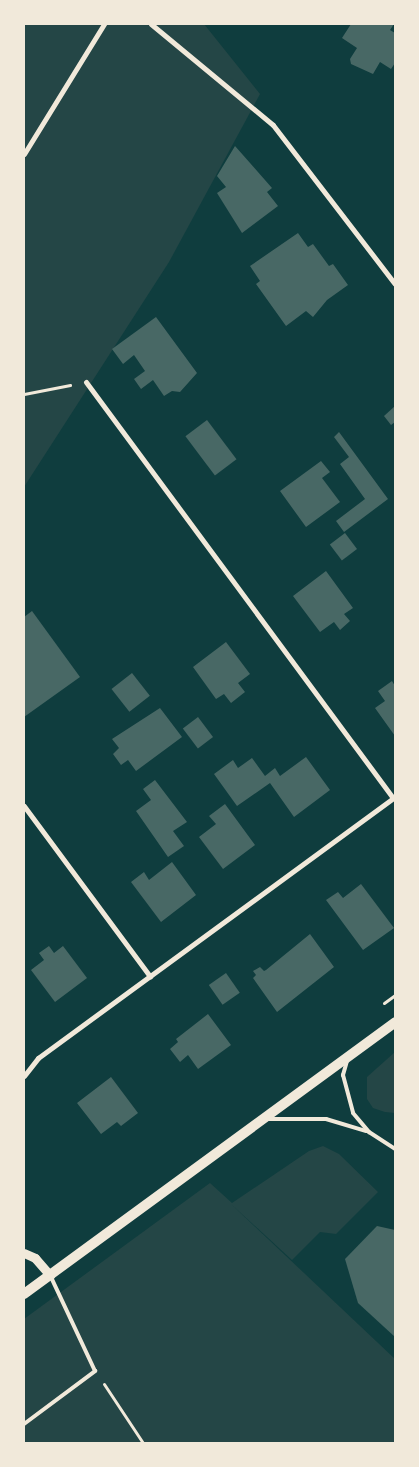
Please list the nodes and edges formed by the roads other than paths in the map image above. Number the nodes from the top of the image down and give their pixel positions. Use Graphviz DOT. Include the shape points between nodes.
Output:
graph roads {
  1 [pos="104,24"];
  2 [pos="152,24"];
  3 [pos="24,154"];
  4 [pos="395,270"];
  5 [pos="389,275"];
  6 [pos="395,284"];
  7 [pos="86,382"];
  8 [pos="394,797"];
  9 [pos="24,806"];
  10 [pos="150,976"];
  11 [pos="395,1022"];
  12 [pos="348,1056"];
  13 [pos="24,1076"];
  14 [pos="261,1120"];
  15 [pos="369,1132"];
  16 [pos="395,1149"];
  17 [pos="24,1253"];
  18 [pos="50,1275"];
  19 [pos="24,1294"];
  20 [pos="24,1424"];
  1 -- 3 [label="street"];
  2 -- 5 [label="street" via="273,125"];
  4 -- 5 [label="street"];
  5 -- 6 [label="street"];
  7 -- 8 [label="street"];
  8 -- 10 [label="street"];
  9 -- 10 [label="street"];
  10 -- 13 [label="street" via="38,1058"];
  11 -- 12 [label="main road"];
  12 -- 14 [label="main road"];
  12 -- 15 [label="lane" via="343,1075 345,1094 353,1113"];
  14 -- 15 [label="lane" via="314,1118 339,1121"];
  14 -- 18 [label="main road"];
  15 -- 16 [label="lane"];
  17 -- 18 [label="street" via="35,1258"];
  18 -- 19 [label="main road"];
  18 -- 20 [label="lane" via="95,1371"];
}
